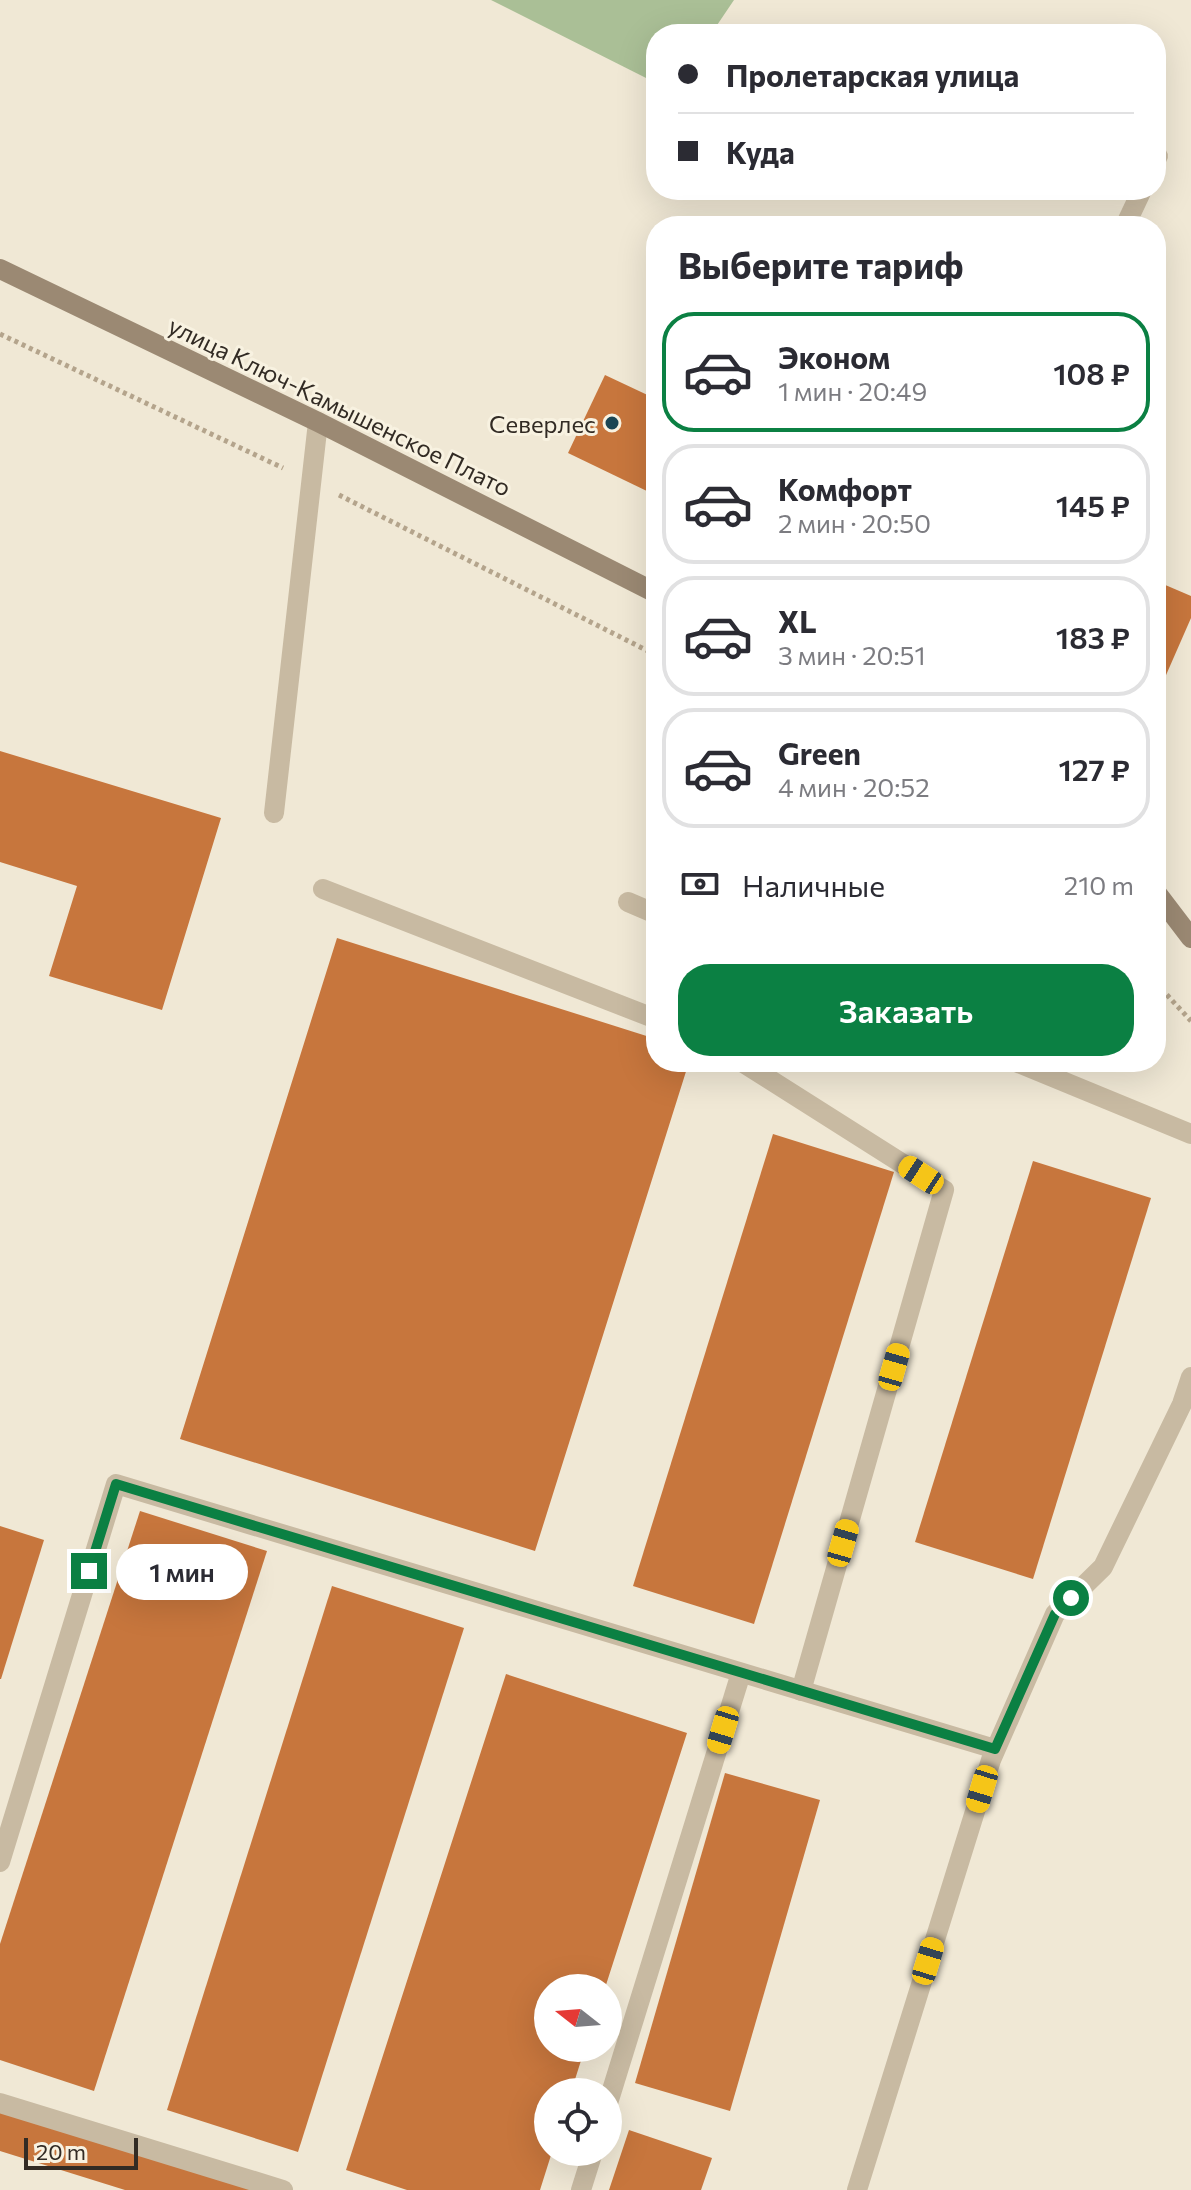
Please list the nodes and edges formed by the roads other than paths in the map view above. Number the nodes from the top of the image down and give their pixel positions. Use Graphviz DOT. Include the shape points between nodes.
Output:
graph roads {
  1 [pos="0,269"];
  2 [pos="318,422"];
  3 [pos="646,588"];
  4 [pos="274,813"];
  5 [pos="323,889"];
  6 [pos="628,902"];
  7 [pos="1166,905"];
  8 [pos="646,910"];
  9 [pos="1191,938"];
  10 [pos="646,1015"];
  11 [pos="758,1072"];
  12 [pos="1040,1072"];
  13 [pos="1191,1134"];
  14 [pos="1191,1377"];
  15 [pos="741,1673"];
  16 [pos="801,1691"];
  17 [pos="995,1749"];
  18 [pos="0,1862"];
  19 [pos="616,2078"];
  20 [pos="0,2103"];
  21 [pos="589,2166"];
  22 [pos="283,2190"];
  23 [pos="581,2190"];
  24 [pos="857,2190"];
  1 -- 2 [label="main road, улица Ключ-Камышенское Плато"];
  2 -- 3 [label="main road, улица Ключ-Камышенское Плато"];
  2 -- 4 [label="street"];
  5 -- 10 [label="street"];
  6 -- 8 [label="street"];
  7 -- 9 [label="main road"];
  11 -- 16 [label="street" via="944,1190"];
  12 -- 13 [label="street"];
  14 -- 17 [label="street" via="1103,1567 1055,1614"];
  15 -- 16 [label="street"];
  15 -- 18 [label="street" via="116,1484"];
  15 -- 19 [label="street"];
  16 -- 17 [label="street"];
  17 -- 24 [label="street"];
  20 -- 22 [label="street"];
  21 -- 23 [label="street"];
}
